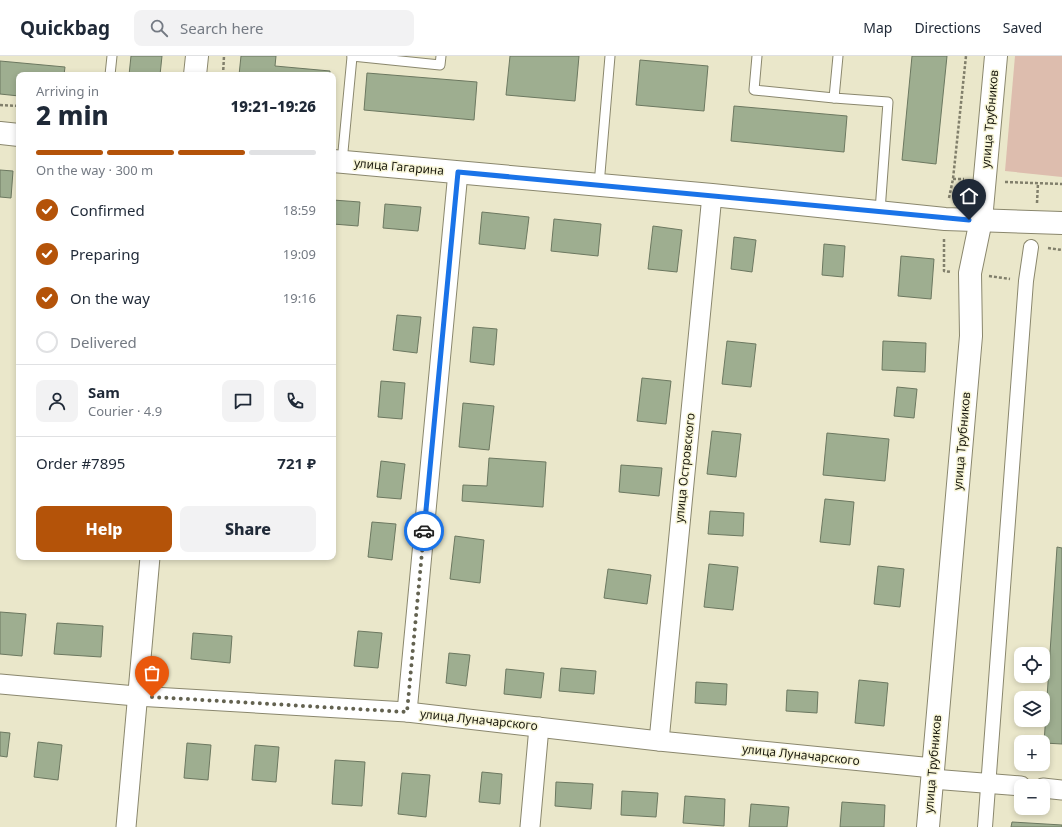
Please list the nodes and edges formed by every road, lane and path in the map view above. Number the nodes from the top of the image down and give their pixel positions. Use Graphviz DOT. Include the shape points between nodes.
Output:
graph roads {
  1 [pos="112,56"];
  2 [pos="197,56"];
  3 [pos="224,56"];
  4 [pos="352,56"];
  5 [pos="441,56"];
  6 [pos="610,56"];
  7 [pos="757,56"];
  8 [pos="838,56"];
  9 [pos="966,56"];
  10 [pos="996,56"];
  11 [pos="110,72"];
  12 [pos="195,72"];
  13 [pos="222,72"];
  14 [pos="834,98"];
  15 [pos="0,105"];
  16 [pos="16,106"];
  17 [pos="0,133"];
  18 [pos="16,135"];
  19 [pos="337,162"];
  20 [pos="458,172"];
  21 [pos="953,179"];
  22 [pos="1038,183"];
  23 [pos="1062,184"];
  24 [pos="599,185"];
  25 [pos="712,195"];
  26 [pos="880,211"];
  27 [pos="981,220"];
  28 [pos="1062,223"];
  29 [pos="1031,247"];
  30 [pos="150,560"];
  31 [pos="0,684"];
  32 [pos="136,696"];
  33 [pos="407,712"];
  34 [pos="539,727"];
  35 [pos="659,742"];
  36 [pos="932,774"];
  37 [pos="989,784"];
  38 [pos="1014,786"];
  39 [pos="1050,789"];
  40 [pos="1062,790"];
  41 [pos="126,827"];
  42 [pos="530,827"];
  43 [pos="928,827"];
  44 [pos="985,827"];
  1 -- 11 [label="lane"];
  2 -- 12 [label="street"];
  3 -- 13 [label="path"];
  4 -- 5 [label="lane" via="440,65"];
  4 -- 19 [label="lane"];
  6 -- 24 [label="lane"];
  7 -- 14 [label="lane" via="754,90"];
  8 -- 14 [label="lane"];
  9 -- 21 [label="path"];
  10 -- 27 [label="street, улица Трубников"];
  14 -- 26 [label="lane" via="888,102"];
  15 -- 16 [label="path"];
  17 -- 18 [label="street"];
  19 -- 20 [label="street, улица Гагарина"];
  20 -- 24 [label="street, улица Гагарина"];
  20 -- 33 [label="street"];
  22 -- 23 [label="path"];
  24 -- 25 [label="street, улица Гагарина"];
  25 -- 26 [label="street, улица Гагарина"];
  25 -- 35 [label="street, улица Островского"];
  26 -- 27 [label="street, улица Гагарина" via="945,219"];
  27 -- 28 [label="street, улица Гагарина"];
  27 -- 36 [label="street, улица Трубников" via="970,273 971,336"];
  29 -- 37 [label="street" via="1026,281"];
  30 -- 32 [label="street"];
  31 -- 32 [label="street, улица Луначарского"];
  32 -- 33 [label="street, улица Луначарского"];
  32 -- 41 [label="street"];
  33 -- 34 [label="street, улица Луначарского"];
  34 -- 35 [label="street, улица Луначарского"];
  34 -- 42 [label="street"];
  35 -- 36 [label="street, улица Луначарского"];
  36 -- 37 [label="street, улица Луначарского"];
  36 -- 43 [label="street, улица Трубников"];
  37 -- 38 [label="street, улица Луначарского"];
  37 -- 44 [label="street"];
  39 -- 40 [label="street"];
}
